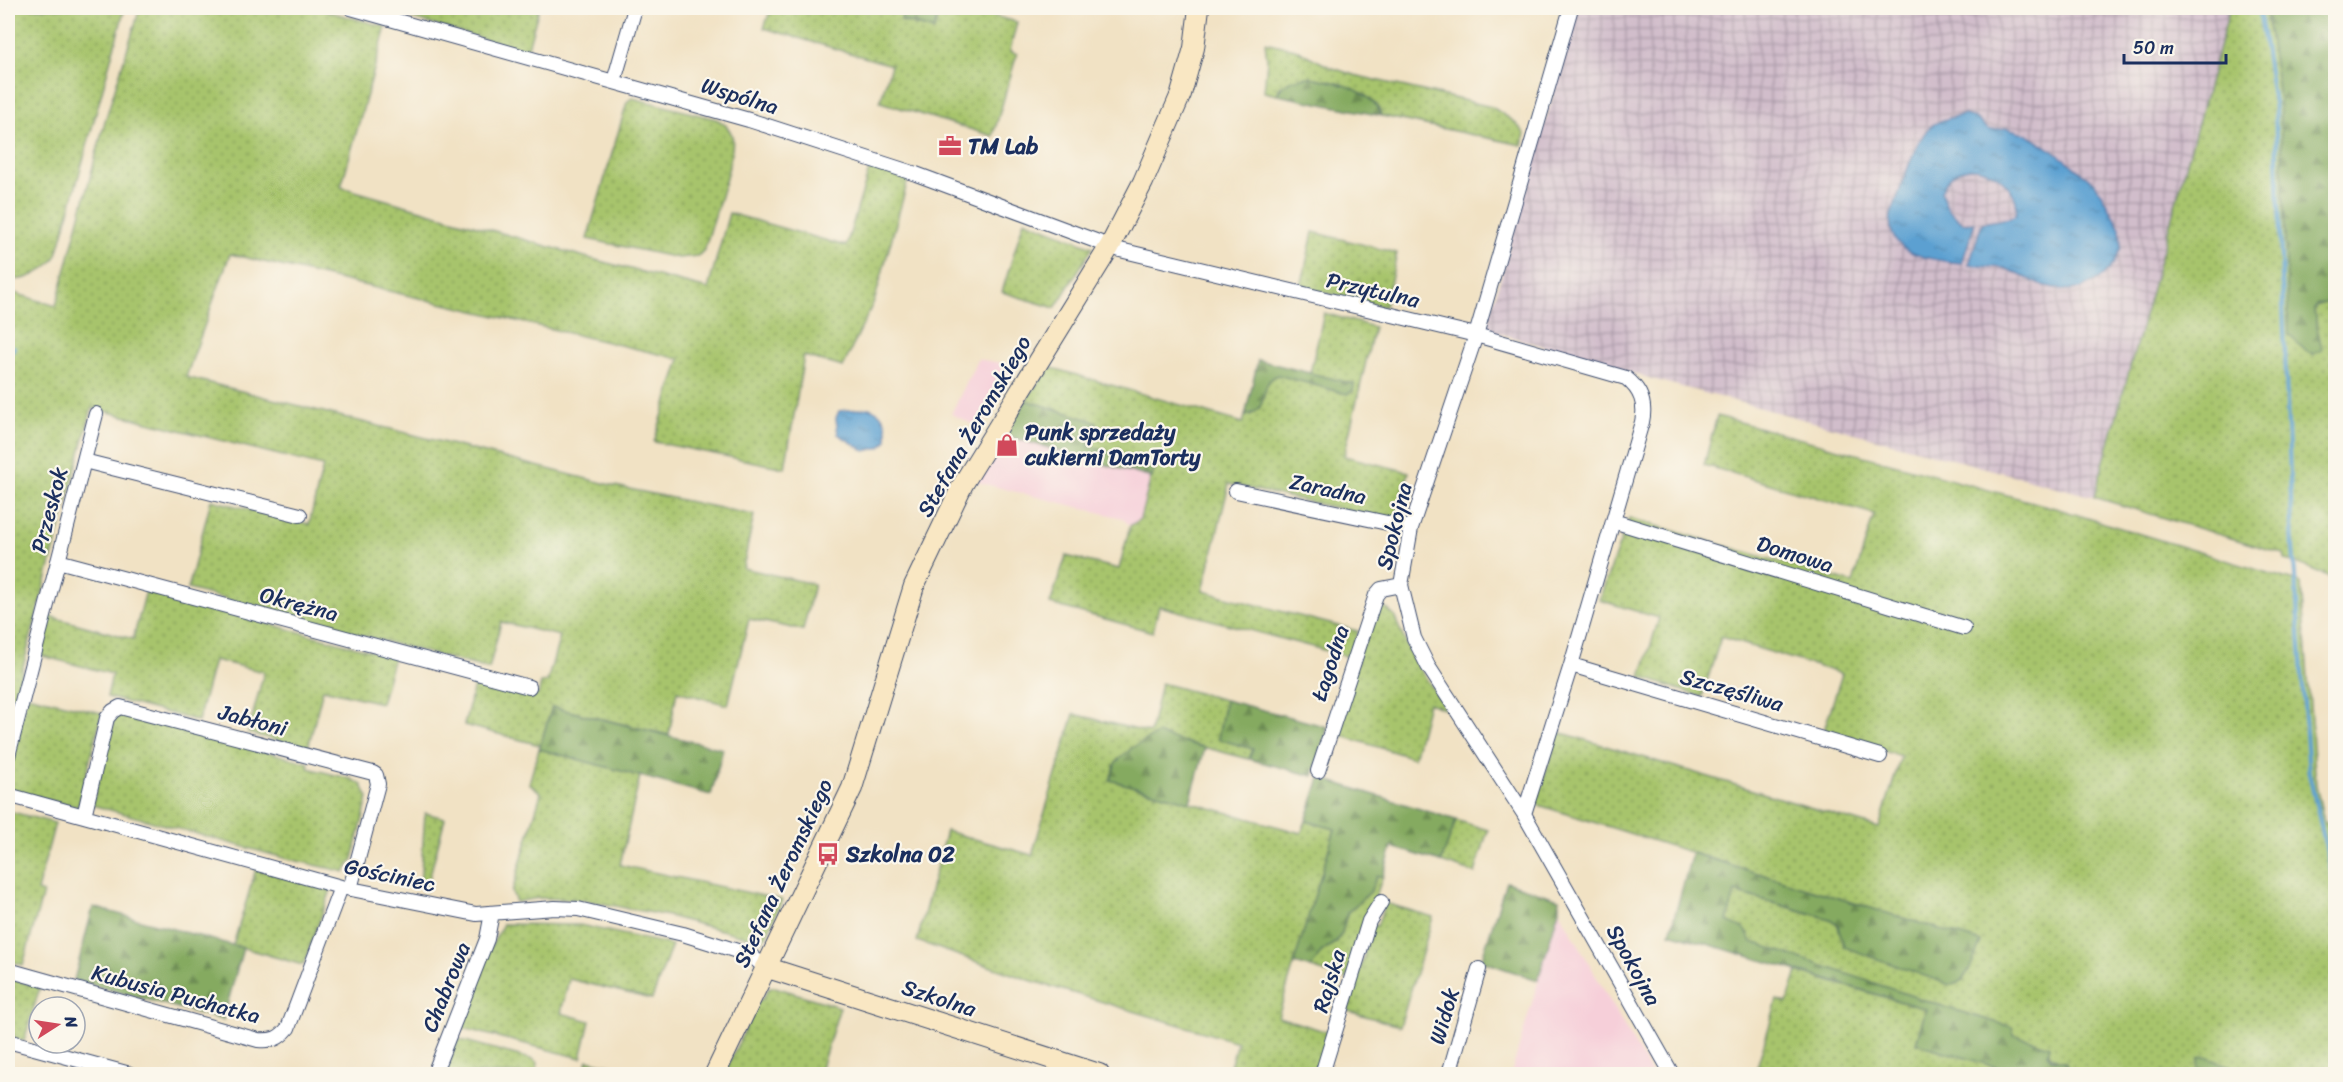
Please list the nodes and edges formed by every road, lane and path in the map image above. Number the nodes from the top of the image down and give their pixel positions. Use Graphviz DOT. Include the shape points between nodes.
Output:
graph roads {
  1 [pos="351,8"];
  2 [pos="635,8"];
  3 [pos="1199,8"];
  4 [pos="1571,8"];
  5 [pos="614,81"];
  6 [pos="1110,246"];
  7 [pos="1476,335"];
  8 [pos="96,414"];
  9 [pos="84,461"];
  10 [pos="1236,491"];
  11 [pos="300,515"];
  12 [pos="1613,521"];
  13 [pos="1411,528"];
  14 [pos="58,561"];
  15 [pos="1401,585"];
  16 [pos="1964,628"];
  17 [pos="1571,665"];
  18 [pos="529,687"];
  19 [pos="8,756"];
  20 [pos="1880,756"];
  21 [pos="1318,771"];
  22 [pos="8,795"];
  23 [pos="1524,814"];
  24 [pos="84,816"];
  25 [pos="346,888"];
  26 [pos="1381,902"];
  27 [pos="492,913"];
  28 [pos="765,968"];
  29 [pos="1479,969"];
  30 [pos="8,970"];
  31 [pos="8,1041"];
  32 [pos="130,1074"];
  33 [pos="434,1074"];
  34 [pos="715,1074"];
  35 [pos="1099,1074"];
  36 [pos="1322,1074"];
  37 [pos="1449,1074"];
  38 [pos="1672,1074"];
  1 -- 5 [label="street, Wspólna"];
  2 -- 5 [label="street"];
  3 -- 6 [label="street, Stefana Żeromskiego" via="1194,48 1177,104"];
  4 -- 7 [label="street, Spokojna"];
  5 -- 6 [label="street, Wspólna" via="916,174"];
  6 -- 7 [label="street, Przytulna"];
  6 -- 28 [label="street, Stefana Żeromskiego" via="963,484 914,586 852,788"];
  7 -- 12 [label="street, Przytulna" via="1626,378 1639,391 1644,412"];
  7 -- 13 [label="street, Spokojna"];
  8 -- 9 [label="street, Przeskok"];
  9 -- 11 [label="street"];
  9 -- 14 [label="street, Przeskok"];
  10 -- 13 [label="street, Zaradna"];
  12 -- 16 [label="street, Domowa"];
  12 -- 17 [label="street"];
  13 -- 15 [label="street, Spokojna"];
  14 -- 18 [label="street, Okrężna"];
  14 -- 19 [label="street, Przeskok"];
  15 -- 21 [label="street, Łagodna" via="1381,589 1376,595"];
  15 -- 23 [label="street, Spokojna" via="1414,638 1428,666"];
  17 -- 20 [label="street, Szczęśliwa"];
  17 -- 23 [label="street"];
  22 -- 24 [label="street, Gościniec"];
  23 -- 38 [label="street, Spokojna"];
  24 -- 25 [label="street, Gościniec"];
  24 -- 25 [label="street, Jabłoni" via="107,718 120,707 374,773 378,784"];
  25 -- 27 [label="street, Gościniec" via="462,912"];
  25 -- 30 [label="street, Kubusia Puchatka" via="288,1028 274,1040 258,1040"];
  26 -- 36 [label="street, Rajska" via="1369,921"];
  27 -- 28 [label="street, Gościniec" via="555,908 595,911 750,955"];
  27 -- 33 [label="street, Chabrowa" via="487,939"];
  28 -- 34 [label="street, Stefana Żeromskiego"];
  28 -- 35 [label="street, Szkolna"];
  29 -- 37 [label="street, Widok"];
  31 -- 32 [label="street"];
}
